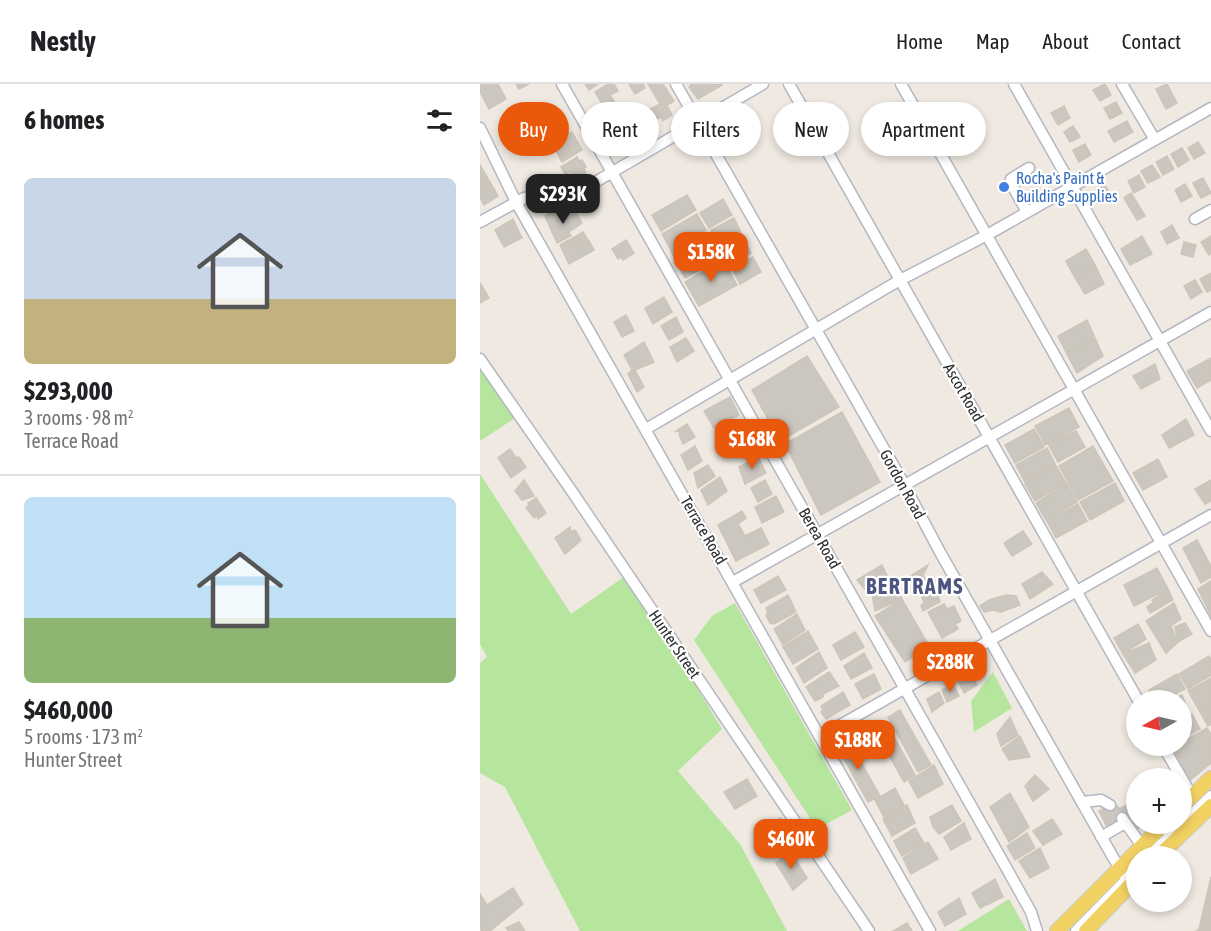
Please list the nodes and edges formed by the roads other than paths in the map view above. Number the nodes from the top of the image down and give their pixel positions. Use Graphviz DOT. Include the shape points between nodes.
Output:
graph roads {
  1 [pos="562,84"];
  2 [pos="676,84"];
  3 [pos="763,84"];
  4 [pos="789,84"];
  5 [pos="901,84"];
  6 [pos="1014,84"];
  7 [pos="1122,84"];
  8 [pos="686,102"];
  9 [pos="732,102"];
  10 [pos="1211,108"];
  11 [pos="480,128"];
  12 [pos="671,137"];
  13 [pos="1155,140"];
  14 [pos="717,156"];
  15 [pos="1029,168"];
  16 [pos="613,172"];
  17 [pos="1072,186"];
  18 [pos="516,202"];
  19 [pos="1211,210"];
  20 [pos="1027,212"];
  21 [pos="1195,219"];
  22 [pos="480,222"];
  23 [pos="987,235"];
  24 [pos="900,280"];
  25 [pos="1211,312"];
  26 [pos="817,330"];
  27 [pos="1161,341"];
  28 [pos="480,358"];
  29 [pos="729,380"];
  30 [pos="1074,390"];
  31 [pos="645,429"];
  32 [pos="1211,431"];
  33 [pos="990,438"];
  34 [pos="904,485"];
  35 [pos="1211,515"];
  36 [pos="817,534"];
  37 [pos="1161,543"];
  38 [pos="733,582"];
  39 [pos="1076,592"];
  40 [pos="1211,631"];
  41 [pos="991,640"];
  42 [pos="905,689"];
  43 [pos="1132,690"];
  44 [pos="821,736"];
  45 [pos="1211,778"];
  46 [pos="1211,788"];
  47 [pos="1192,796"];
  48 [pos="1211,796"];
  49 [pos="1082,802"];
  50 [pos="1110,805"];
  51 [pos="1211,806"];
  52 [pos="1192,807"];
  53 [pos="1164,834"];
  54 [pos="1101,837"];
  55 [pos="1140,846"];
  56 [pos="1151,846"];
  57 [pos="1152,846"];
  58 [pos="1169,846"];
  59 [pos="1126,875"];
  60 [pos="1126,878"];
  61 [pos="1126,878"];
  62 [pos="1126,878"];
  63 [pos="1126,878"];
  64 [pos="869,931"];
  65 [pos="930,931"];
  66 [pos="1037,931"];
  67 [pos="1057,931"];
  68 [pos="1066,931"];
  69 [pos="1076,931"];
  70 [pos="1086,931"];
  1 -- 16 [label="street, Berea Road"];
  2 -- 8 [label="street, Gordon Road"];
  3 -- 9 [label="street"];
  4 -- 24 [label="street, Ascot Road"];
  5 -- 23 [label="street"];
  6 -- 17 [label="street"];
  7 -- 13 [label="street"];
  10 -- 13 [label="street"];
  11 -- 18 [label="street, Terrace Road"];
  12 -- 16 [label="street"];
  13 -- 17 [label="street"];
  14 -- 26 [label="street, Gordon Road"];
  15 -- 20 [label="street" via="1011,179"];
  16 -- 18 [label="street" via="574,194 532,196"];
  16 -- 29 [label="street, Berea Road"];
  17 -- 20 [label="street"];
  17 -- 27 [label="street"];
  18 -- 22 [label="street"];
  18 -- 31 [label="street, Terrace Road"];
  19 -- 21 [label="street"];
  20 -- 23 [label="street"];
  23 -- 24 [label="street"];
  23 -- 30 [label="street"];
  24 -- 26 [label="street"];
  24 -- 33 [label="street, Ascot Road"];
  25 -- 27 [label="street"];
  26 -- 29 [label="street"];
  26 -- 34 [label="street, Gordon Road"];
  27 -- 30 [label="street"];
  27 -- 32 [label="street"];
  28 -- 64 [label="street, Hunter Street"];
  29 -- 31 [label="street"];
  29 -- 36 [label="street, Berea Road"];
  30 -- 33 [label="street"];
  30 -- 37 [label="street"];
  31 -- 38 [label="street, Terrace Road"];
  33 -- 34 [label="street"];
  33 -- 39 [label="street, Ascot Road"];
  34 -- 36 [label="street"];
  34 -- 41 [label="street, Gordon Road"];
  35 -- 37 [label="street"];
  36 -- 38 [label="street"];
  36 -- 42 [label="street, Berea Road"];
  37 -- 39 [label="street"];
  37 -- 40 [label="street"];
  38 -- 44 [label="street, Terrace Road"];
  39 -- 41 [label="street"];
  39 -- 43 [label="street, Ascot Road"];
  41 -- 42 [label="street"];
  41 -- 49 [label="street, Gordon Road"];
  42 -- 44 [label="street"];
  42 -- 66 [label="street, Berea Road" via="1031,912"];
  44 -- 65 [label="street, Terrace Road"];
  45 -- 47 [label="main road"];
  46 -- 52 [label="street"];
  48 -- 57 [label="street"];
  49 -- 50 [label="street" via="1101,800"];
  49 -- 54 [label="street, Gordon Road"];
  51 -- 58 [label="main road"];
  53 -- 56 [label="street"];
  54 -- 55 [label="street" via="1124,821"];
  54 -- 59 [label="street, Gordon Road"];
  60 -- 67 [label="main road"];
  61 -- 68 [label="street"];
  62 -- 69 [label="street"];
  63 -- 70 [label="main road"];
}
